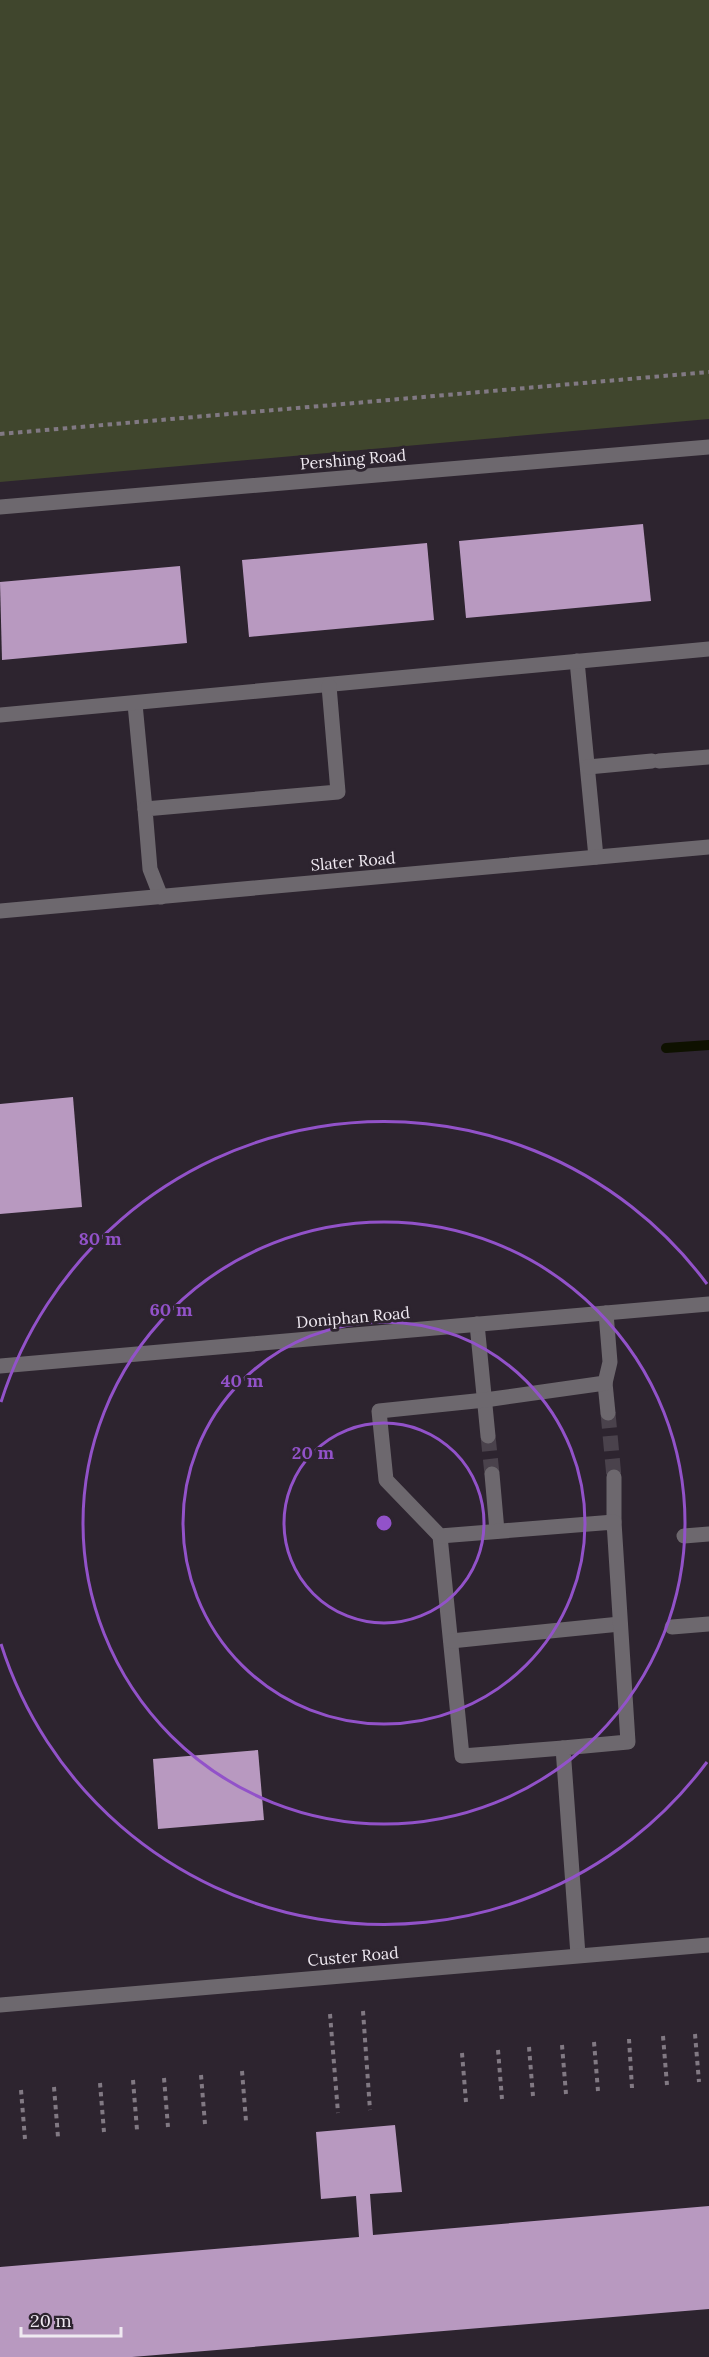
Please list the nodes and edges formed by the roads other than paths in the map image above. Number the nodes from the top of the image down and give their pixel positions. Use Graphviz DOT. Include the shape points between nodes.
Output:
graph roads {
  1 [pos="709,447"];
  2 [pos="0,507"];
  3 [pos="709,649"];
  4 [pos="576,661"];
  5 [pos="329,686"];
  6 [pos="135,704"];
  7 [pos="0,715"];
  8 [pos="709,757"];
  9 [pos="588,767"];
  10 [pos="145,809"];
  11 [pos="709,847"];
  12 [pos="596,857"];
  13 [pos="161,897"];
  14 [pos="0,911"];
  15 [pos="709,1304"];
  16 [pos="606,1313"];
  17 [pos="477,1324"];
  18 [pos="0,1366"];
  19 [pos="605,1383"];
  20 [pos="485,1400"];
  21 [pos="608,1413"];
  22 [pos="488,1436"];
  23 [pos="492,1474"];
  24 [pos="614,1477"];
  25 [pos="614,1522"];
  26 [pos="497,1532"];
  27 [pos="709,1534"];
  28 [pos="440,1536"];
  29 [pos="684,1536"];
  30 [pos="620,1624"];
  31 [pos="709,1624"];
  32 [pos="672,1628"];
  33 [pos="451,1641"];
  34 [pos="563,1748"];
  35 [pos="709,1945"];
  36 [pos="578,1955"];
  37 [pos="0,2005"];
  1 -- 2 [label="street, Pershing Road"];
  3 -- 4 [label="street"];
  4 -- 5 [label="street"];
  4 -- 9 [label="street"];
  5 -- 6 [label="street"];
  5 -- 10 [label="street" via="338,792"];
  6 -- 7 [label="street"];
  6 -- 10 [label="street"];
  8 -- 9 [label="street"];
  9 -- 12 [label="street"];
  10 -- 13 [label="street" via="150,869"];
  11 -- 12 [label="street, Slater Road"];
  12 -- 13 [label="street, Slater Road"];
  13 -- 14 [label="street, Slater Road"];
  15 -- 16 [label="street, Doniphan Road"];
  16 -- 17 [label="street, Doniphan Road"];
  16 -- 19 [label="street" via="610,1362"];
  17 -- 18 [label="street, Doniphan Road"];
  17 -- 20 [label="street"];
  19 -- 20 [label="street"];
  19 -- 21 [label="street"];
  20 -- 22 [label="street"];
  20 -- 28 [label="street" via="379,1412 387,1480"];
  23 -- 26 [label="street"];
  24 -- 25 [label="street"];
  25 -- 26 [label="street"];
  25 -- 30 [label="street"];
  26 -- 28 [label="street"];
  27 -- 29 [label="street"];
  28 -- 33 [label="street"];
  30 -- 33 [label="street"];
  30 -- 34 [label="street" via="628,1742"];
  31 -- 32 [label="street"];
  33 -- 34 [label="street" via="462,1756"];
  34 -- 36 [label="street"];
  35 -- 36 [label="street, Custer Road"];
  36 -- 37 [label="street, Custer Road"];
}
